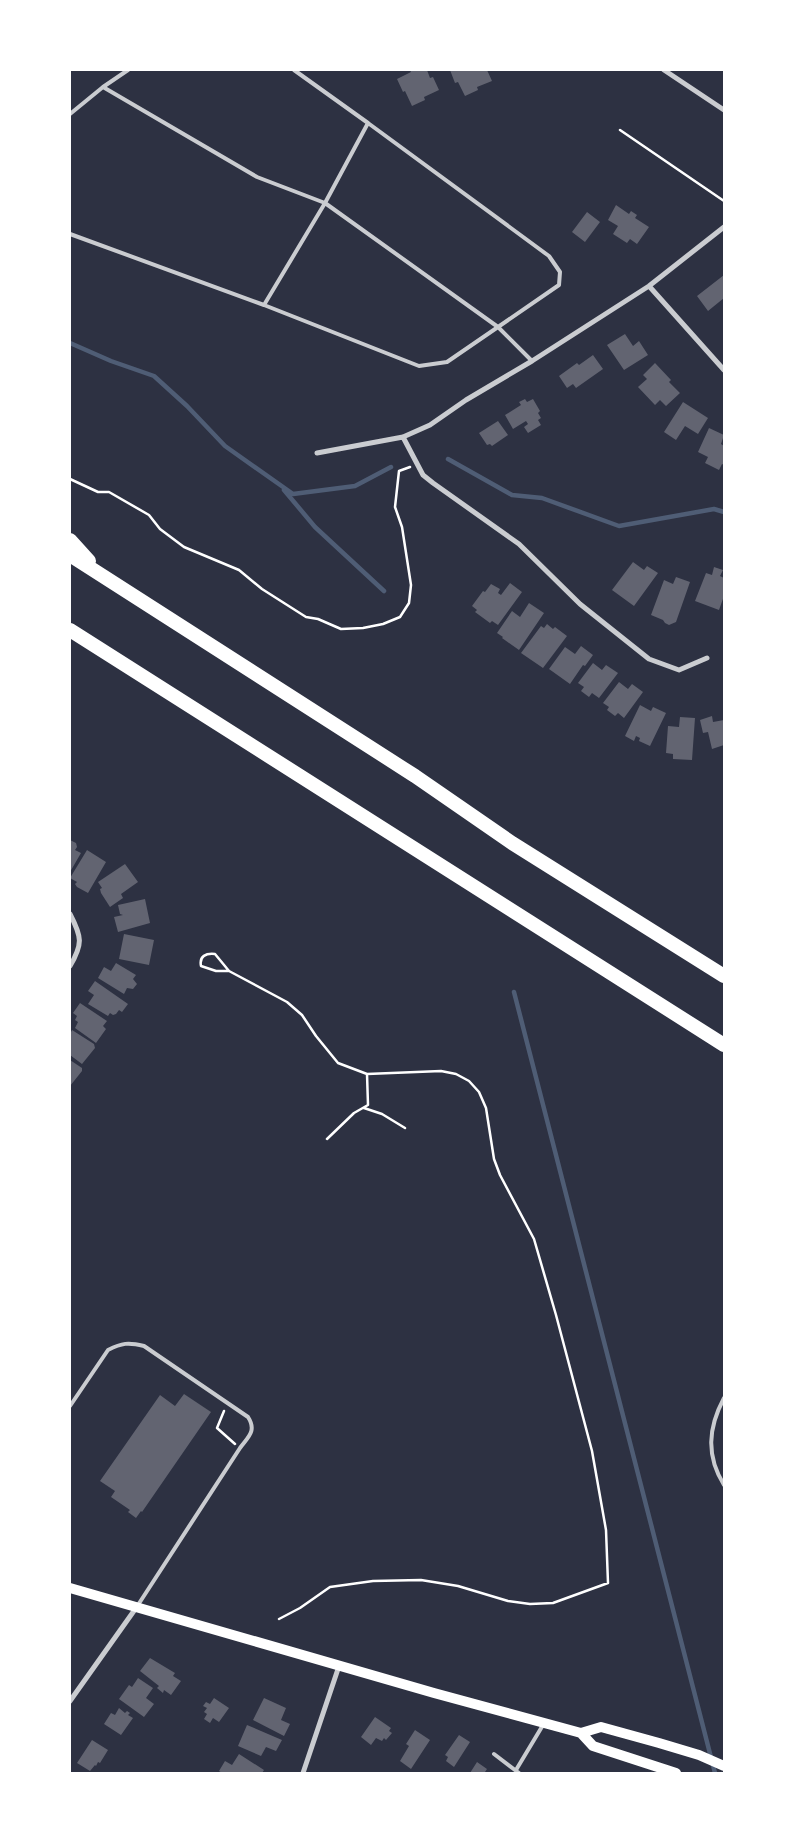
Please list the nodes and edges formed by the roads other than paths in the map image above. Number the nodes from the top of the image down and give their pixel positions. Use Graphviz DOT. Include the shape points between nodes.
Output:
graph roads {
  1 [pos="128,70"];
  2 [pos="294,70"];
  3 [pos="664,70"];
  4 [pos="103,87"];
  5 [pos="724,110"];
  6 [pos="70,114"];
  7 [pos="368,123"];
  8 [pos="325,203"];
  9 [pos="724,227"];
  10 [pos="70,234"];
  11 [pos="649,286"];
  12 [pos="264,305"];
  13 [pos="498,327"];
  14 [pos="532,361"];
  15 [pos="724,370"];
  16 [pos="403,437"];
  17 [pos="317,453"];
  18 [pos="70,540"];
  19 [pos="70,555"];
  20 [pos="101,574"];
  21 [pos="70,630"];
  22 [pos="708,658"];
  23 [pos="70,914"];
  24 [pos="70,966"];
  25 [pos="724,976"];
  26 [pos="724,1045"];
  27 [pos="724,1398"];
  28 [pos="70,1406"];
  29 [pos="724,1485"];
  30 [pos="70,1588"];
  31 [pos="136,1608"];
  32 [pos="340,1666"];
  33 [pos="70,1701"];
  34 [pos="544,1723"];
  35 [pos="581,1733"];
  36 [pos="494,1754"];
  37 [pos="724,1766"];
  38 [pos="518,1772"];
  39 [pos="303,1773"];
  40 [pos="676,1773"];
  1 -- 4 [label="lane"];
  2 -- 7 [label="lane"];
  3 -- 5 [label="street"];
  4 -- 6 [label="lane"];
  4 -- 8 [label="lane" via="257,177"];
  7 -- 8 [label="lane"];
  7 -- 13 [label="lane" via="549,256 560,272 559,285"];
  8 -- 12 [label="lane"];
  8 -- 13 [label="lane"];
  9 -- 11 [label="street"];
  10 -- 12 [label="lane"];
  11 -- 14 [label="street"];
  11 -- 15 [label="street"];
  12 -- 13 [label="lane" via="419,366 447,362"];
  13 -- 14 [label="lane"];
  14 -- 16 [label="street" via="430,425"];
  16 -- 17 [label="street"];
  16 -- 22 [label="street" via="423,475 519,544 580,604 648,659 679,670"];
  18 -- 20 [label="highway"];
  19 -- 20 [label="highway"];
  20 -- 25 [label="highway" via="415,776 512,843"];
  21 -- 26 [label="highway"];
  23 -- 24 [label="street" via="79,935 78,951"];
  27 -- 29 [label="lane" via="715,1414 711,1444 716,1472"];
  28 -- 31 [label="lane" via="108,1350 130,1342 144,1346 248,1417 252,1424 252,1432"];
  30 -- 31 [label="main road"];
  31 -- 32 [label="main road"];
  31 -- 33 [label="street"];
  32 -- 34 [label="main road"];
  32 -- 39 [label="street"];
  34 -- 35 [label="main road"];
  34 -- 38 [label="lane"];
  35 -- 37 [label="main road" via="601,1727"];
  35 -- 40 [label="main road" via="593,1746"];
  36 -- 38 [label="lane"];
}
